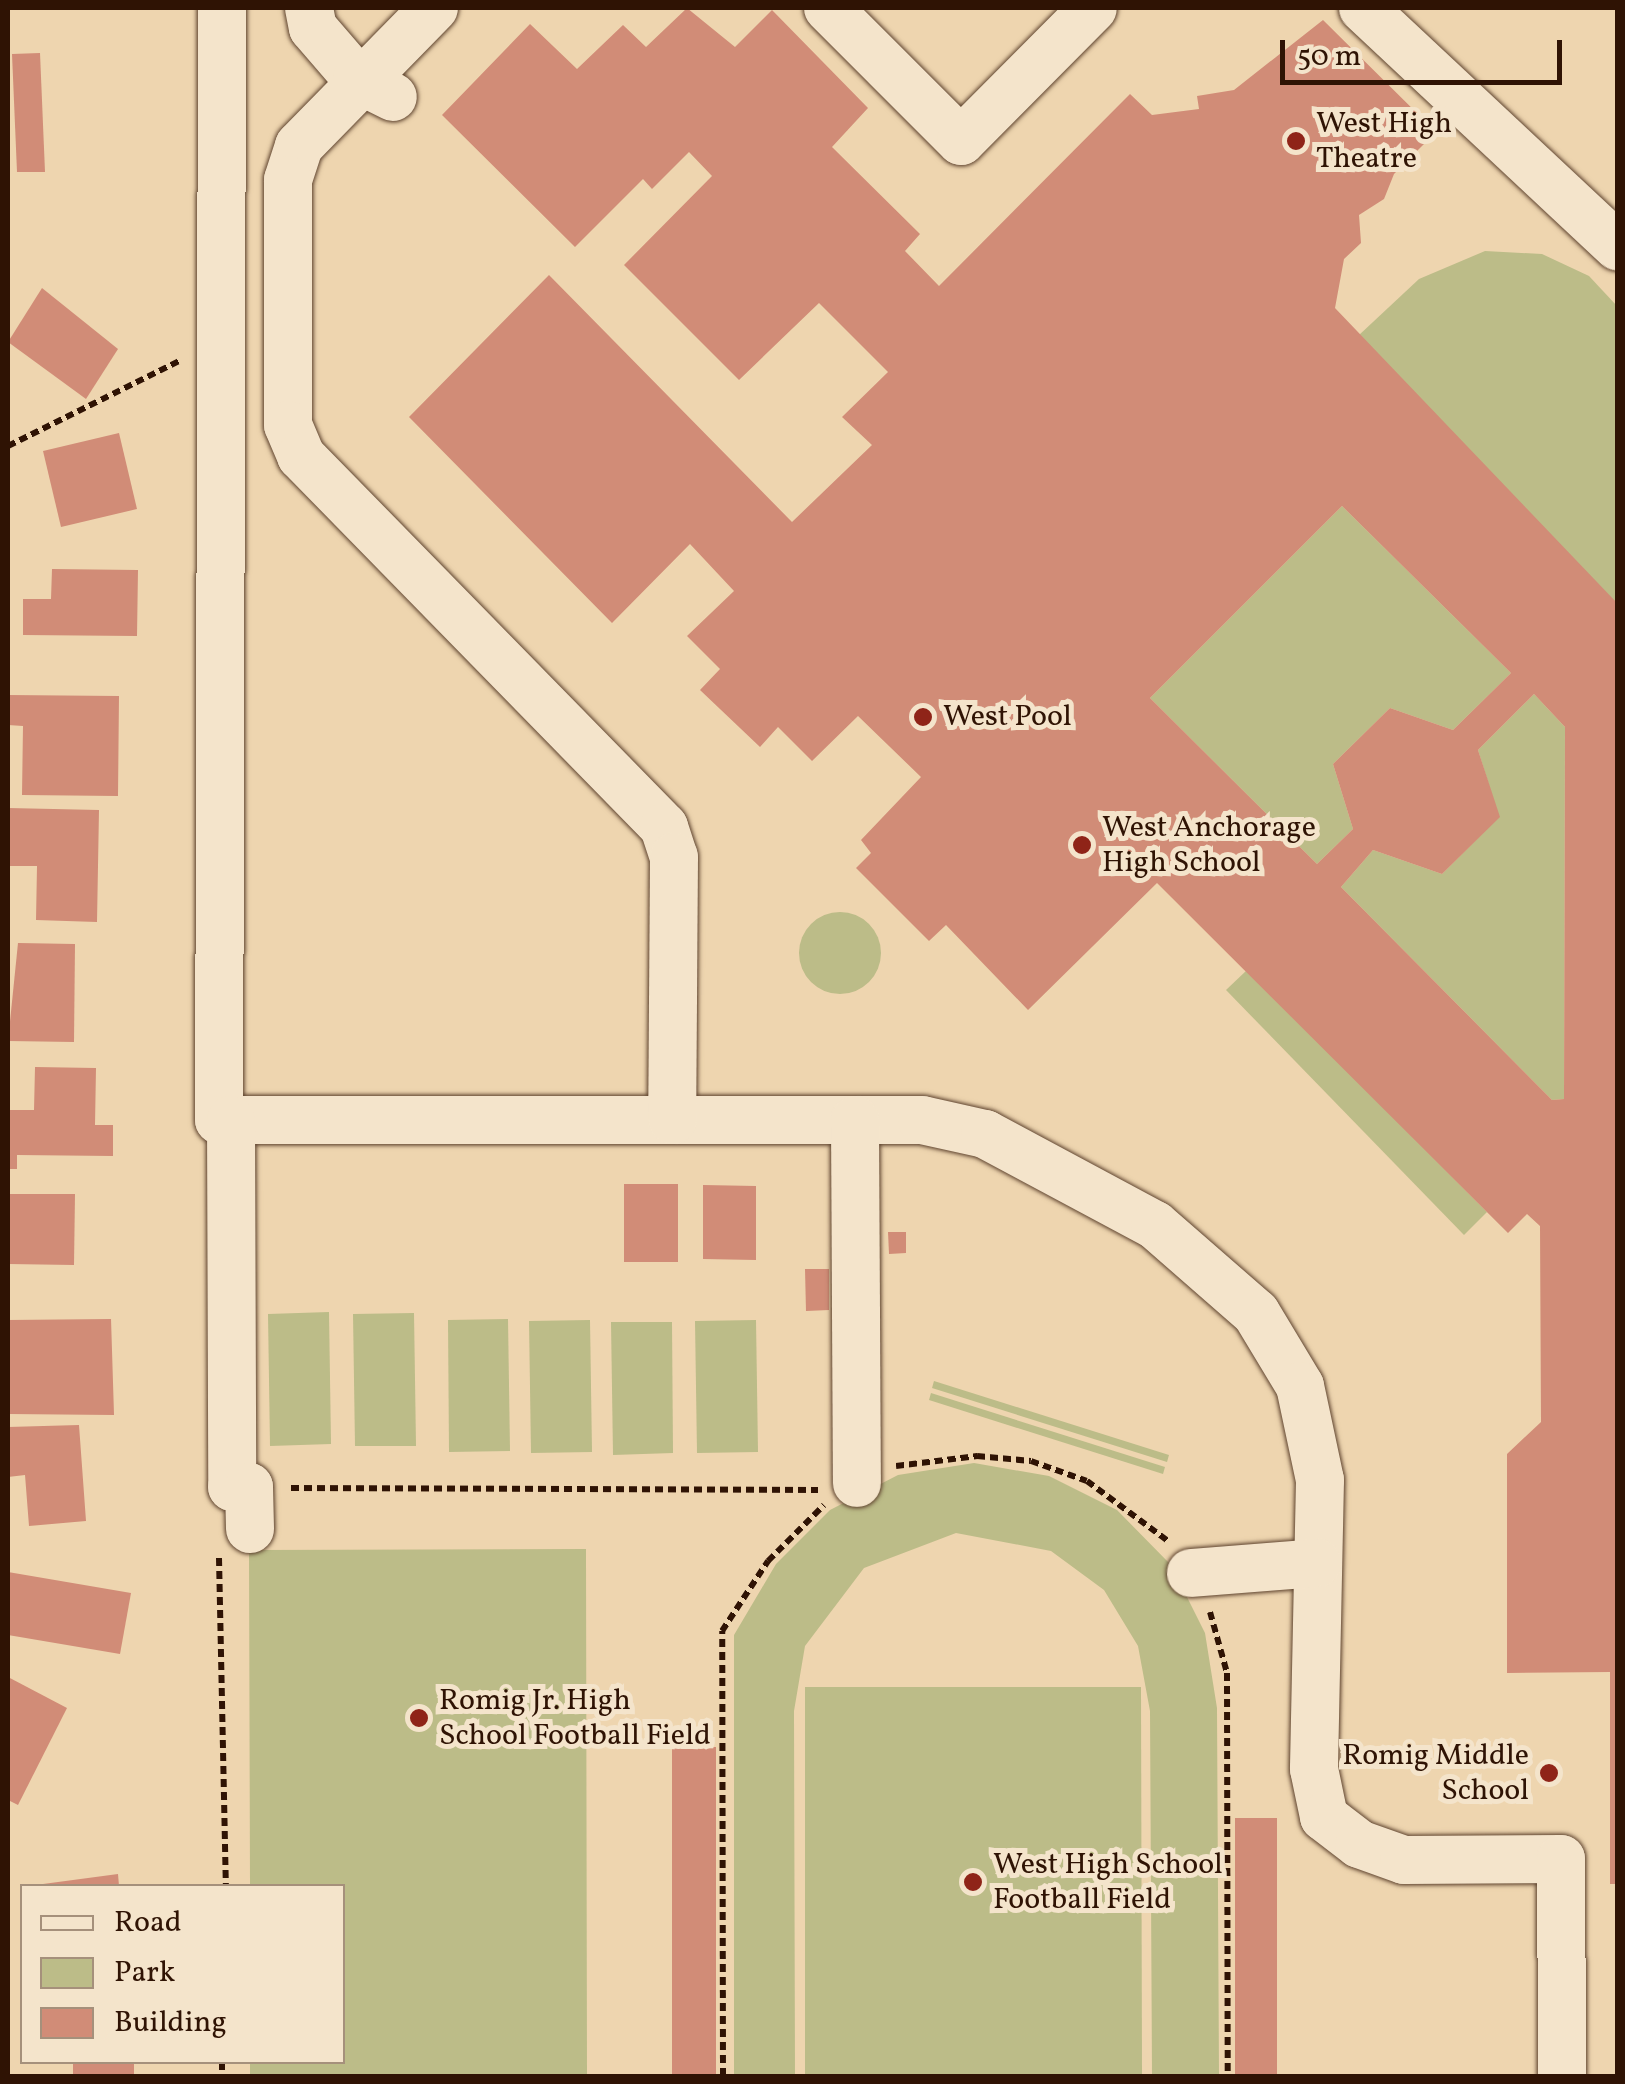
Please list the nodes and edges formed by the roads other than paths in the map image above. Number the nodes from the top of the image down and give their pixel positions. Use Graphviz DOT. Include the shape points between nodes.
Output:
graph roads {
  1 [pos="222,8"];
  2 [pos="308,8"];
  3 [pos="434,8"];
  4 [pos="828,8"];
  5 [pos="1093,8"];
  6 [pos="1363,8"];
  7 [pos="375,88"];
  8 [pos="1618,247"];
  9 [pos="231,1120"];
  10 [pos="672,1120"];
  11 [pos="854,1120"];
  12 [pos="851,1486"];
  13 [pos="239,1522"];
  14 [pos="1318,1563"];
  15 [pos="1191,1573"];
  16 [pos="1562,2076"];
  1 -- 9 [label="lane" via="219,1120"];
  2 -- 7 [label="lane" via="313,28"];
  3 -- 7 [label="lane"];
  4 -- 5 [label="lane" via="961,142"];
  6 -- 8 [label="lane"];
  7 -- 10 [label="lane" via="299,146 288,180 288,425 301,456 664,827 674,857"];
  9 -- 10 [label="lane"];
  9 -- 13 [label="lane" via="232,1488"];
  10 -- 11 [label="lane"];
  11 -- 12 [label="lane"];
  11 -- 14 [label="lane" via="922,1120 985,1134 1155,1225 1256,1313 1300,1386 1320,1480"];
  14 -- 15 [label="lane"];
  14 -- 16 [label="lane" via="1314,1769 1324,1818 1359,1844 1404,1860 1561,1859"];
}
